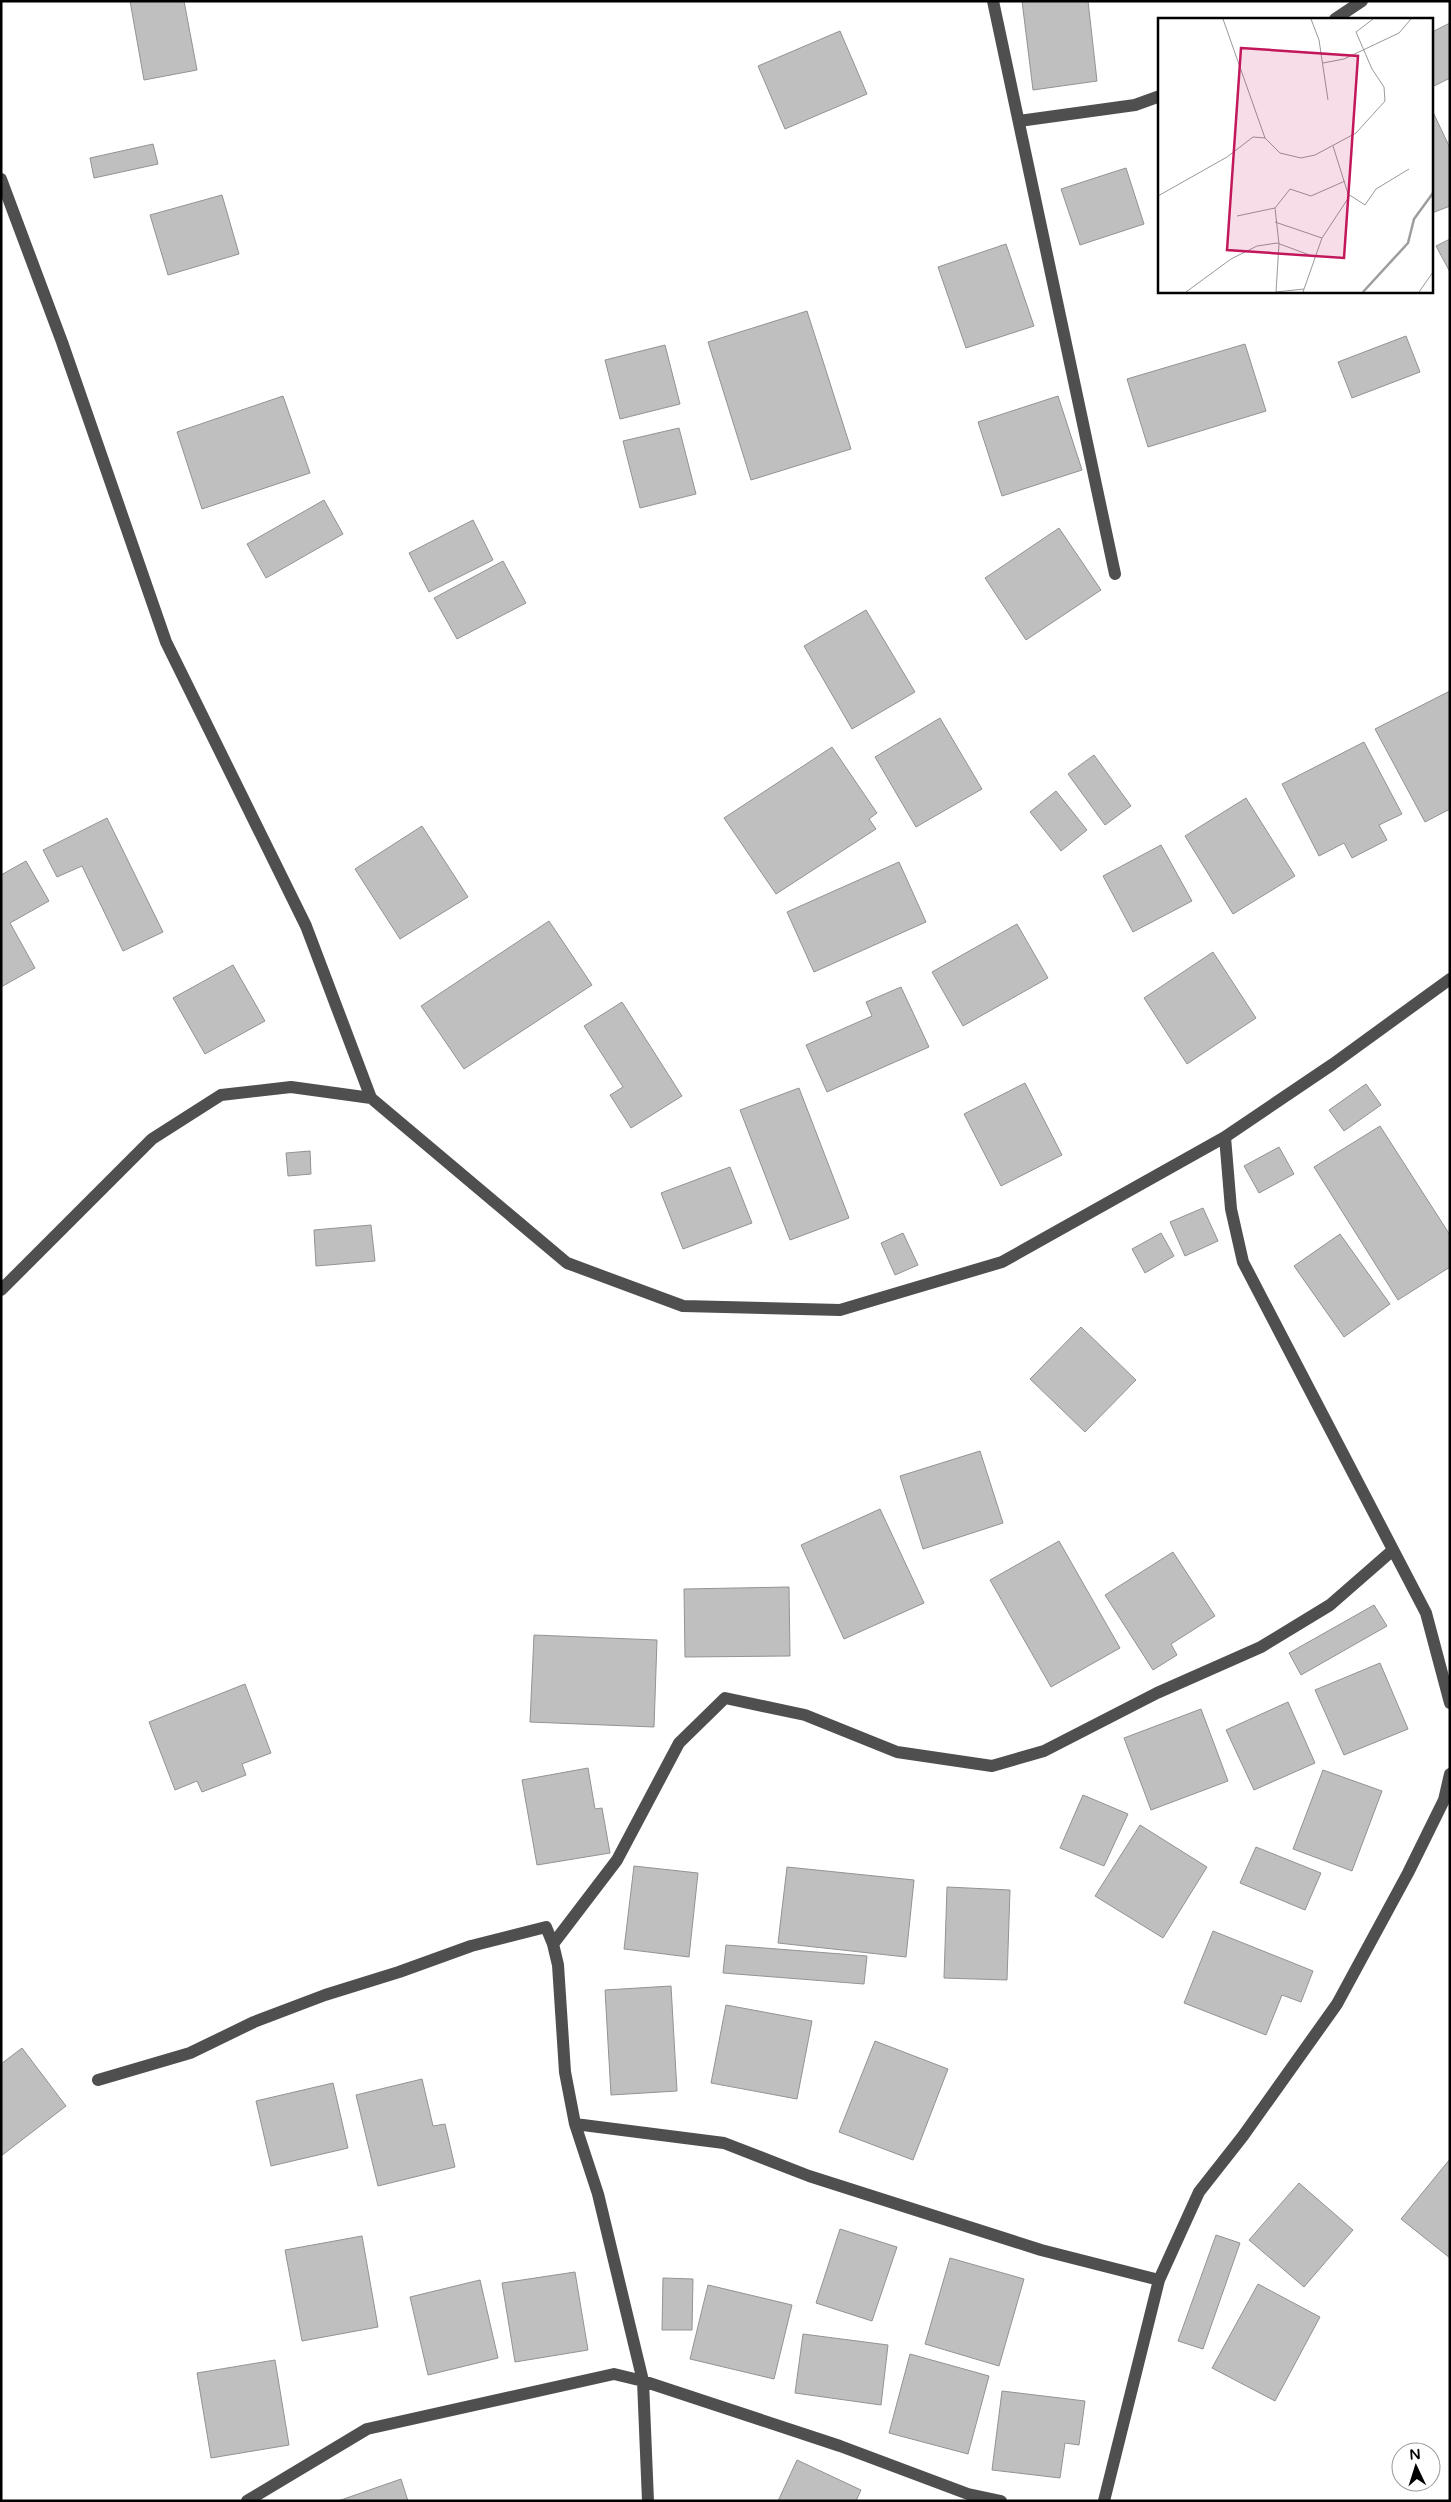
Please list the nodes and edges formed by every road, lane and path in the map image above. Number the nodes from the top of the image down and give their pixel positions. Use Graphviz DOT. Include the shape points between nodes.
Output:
graph roads {
  1 [pos="993,1"];
  2 [pos="1362,1"];
  3 [pos="1336,18"];
  4 [pos="1158,97"];
  5 [pos="1019,122"];
  6 [pos="1,179"];
  7 [pos="1115,574"];
  8 [pos="1450,979"];
  9 [pos="371,1098"];
  10 [pos="1225,1137"];
  11 [pos="1,1290"];
  12 [pos="1393,1550"];
  13 [pos="1450,1703"];
  14 [pos="1450,1774"];
  15 [pos="553,1944"];
  16 [pos="98,2080"];
  17 [pos="575,2124"];
  18 [pos="1159,2280"];
  19 [pos="643,2381"];
  20 [pos="247,2501"];
  21 [pos="648,2501"];
  22 [pos="1002,2501"];
  23 [pos="1104,2501"];
  1 -- 5 [label="street"];
  2 -- 3 [label="street"];
  4 -- 5 [label="street" via="1134,105"];
  5 -- 7 [label="street"];
  6 -- 9 [label="street" via="62,342 166,642 306,926"];
  8 -- 10 [label="street"];
  9 -- 10 [label="street" via="568,1264 683,1306 840,1310 1002,1262"];
  9 -- 11 [label="street" via="291,1087 221,1094 152,1139"];
  10 -- 12 [label="street" via="1231,1210 1242,1262"];
  12 -- 13 [label="street" via="1426,1613"];
  12 -- 15 [label="street" via="1330,1605 1261,1647 1158,1693 1044,1751 992,1766 897,1752 805,1714 725,1698 678,1743 617,1860"];
  14 -- 18 [label="street" via="1444,1800 1337,2004 1199,2192"];
  15 -- 16 [label="street" via="546,1927 471,1946 325,1995 254,2022 190,2052"];
  15 -- 17 [label="street" via="558,1965 564,2072"];
  17 -- 18 [label="street" via="724,2143 809,2176 1041,2250"];
  17 -- 19 [label="street" via="598,2194"];
  18 -- 23 [label="street"];
  19 -- 20 [label="street" via="614,2374 367,2429"];
  19 -- 21 [label="street"];
  19 -- 22 [label="street" via="840,2446 968,2494"];
}
